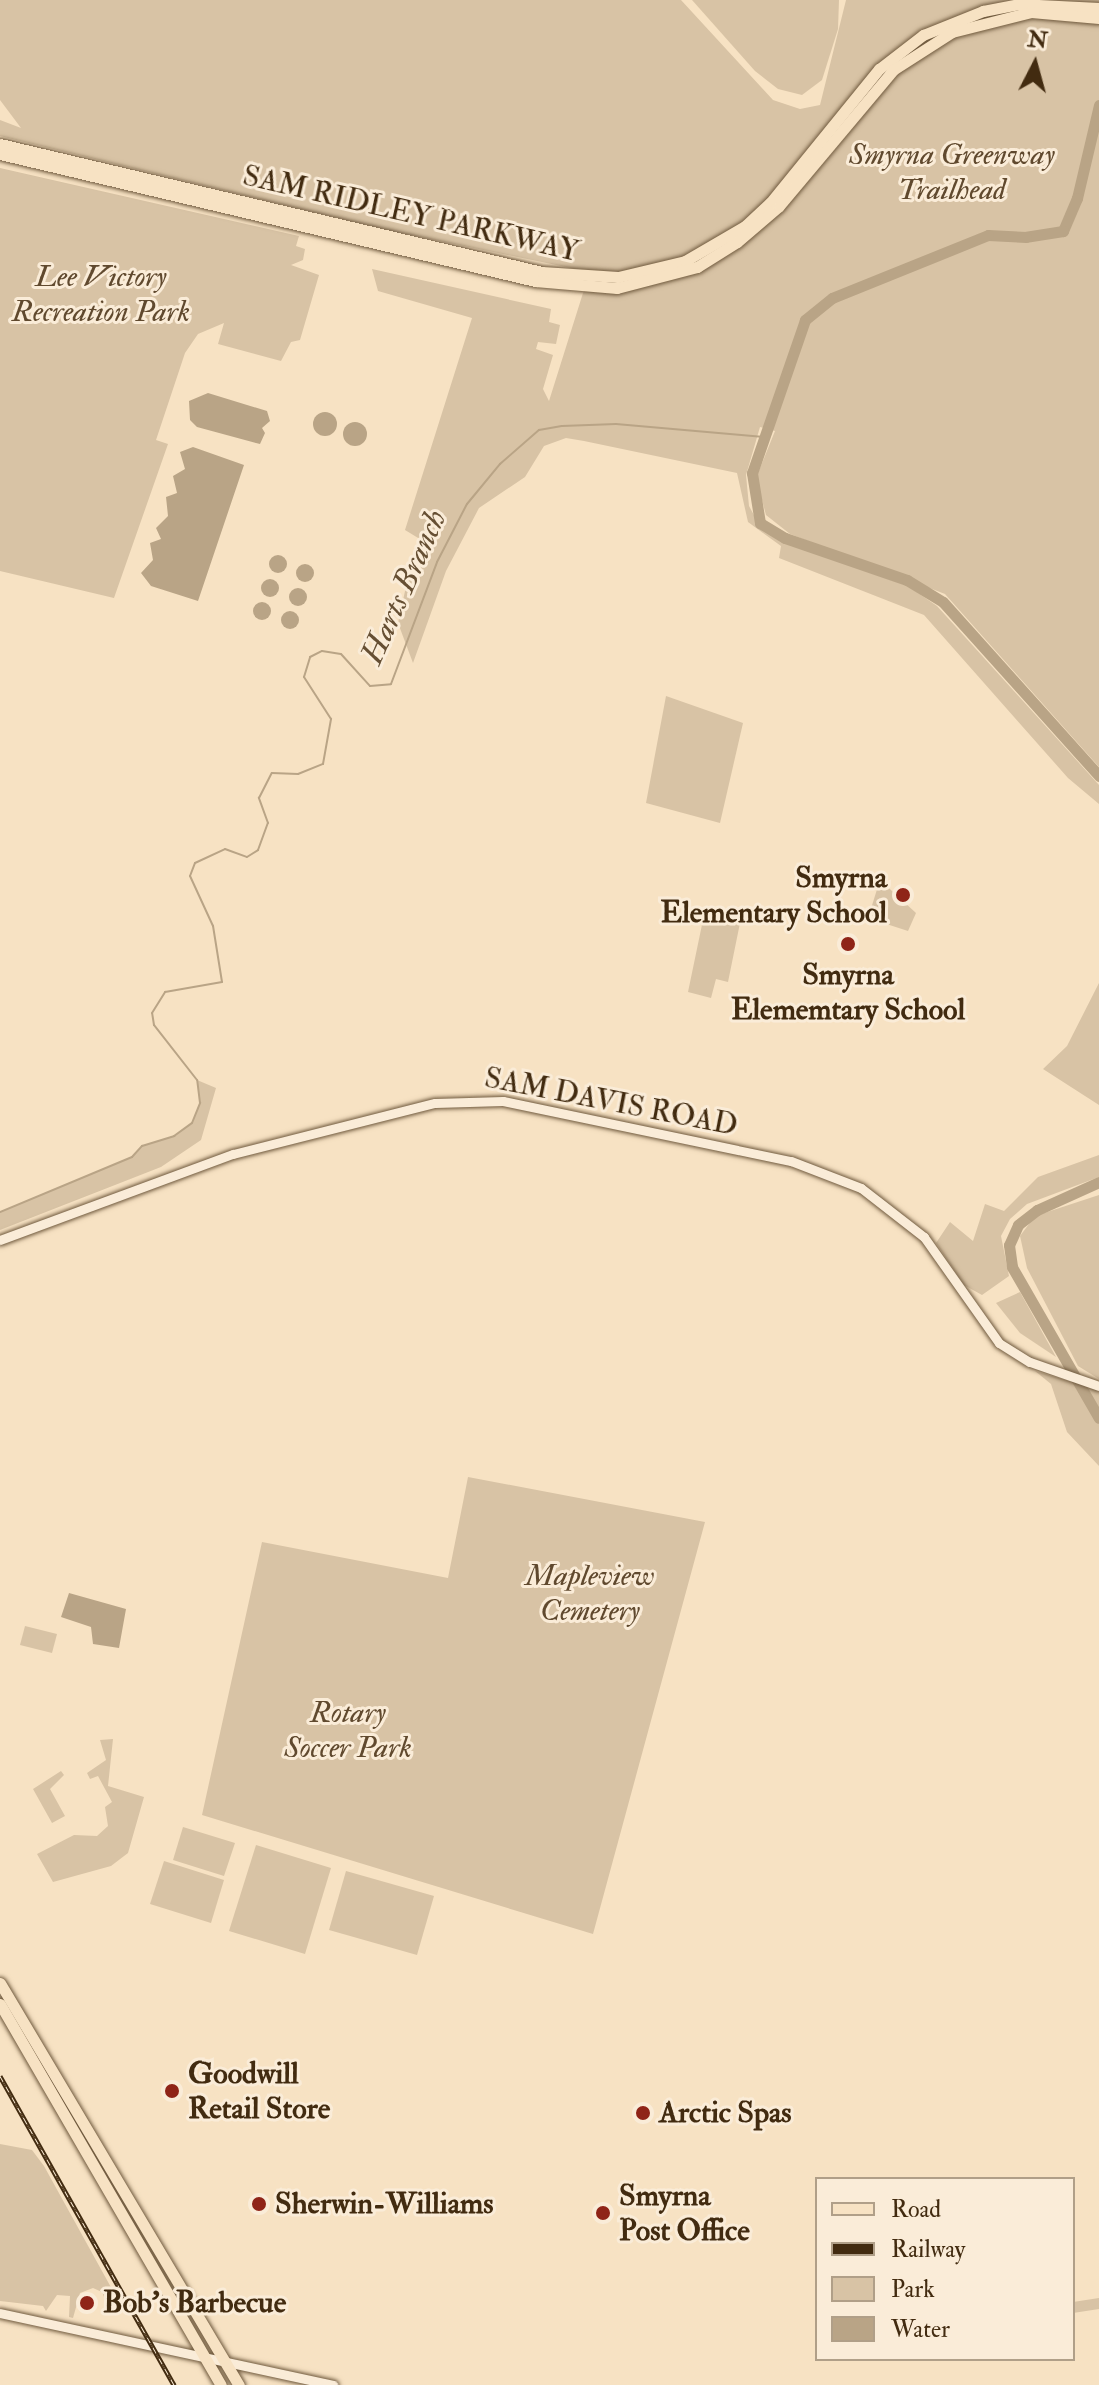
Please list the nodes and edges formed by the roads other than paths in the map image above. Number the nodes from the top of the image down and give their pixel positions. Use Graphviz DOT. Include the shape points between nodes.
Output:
graph roads {
  1 [pos="1099,8"];
  2 [pos="1078,9"];
  3 [pos="1099,18"];
  4 [pos="0,144"];
  5 [pos="0,154"];
  6 [pos="0,1240"];
  7 [pos="1099,1386"];
  8 [pos="0,1983"];
  9 [pos="0,2004"];
  10 [pos="0,2313"];
  11 [pos="203,2355"];
  12 [pos="224,2360"];
  13 [pos="221,2385"];
  14 [pos="239,2385"];
  15 [pos="333,2385"];
  1 -- 2 [label="main road, SAM RIDLEY PARKWAY"];
  2 -- 3 [label="main road, SAM RIDLEY PARKWAY"];
  2 -- 4 [label="main road, SAM RIDLEY PARKWAY" via="1018,4 983,11 923,35 879,69 770,203 745,226 685,261 618,277 542,272"];
  2 -- 5 [label="main road, SAM RIDLEY PARKWAY" via="991,18 913,54 870,94 779,206 737,242 697,267 617,288 535,281"];
  6 -- 7 [label="street, SAM DAVIS ROAD" via="233,1154 435,1103 503,1101 791,1161 861,1188 903,1217 931,1245 973,1313 999,1343 1038,1365"];
  8 -- 12 [label="main road"];
  9 -- 11 [label="main road"];
  10 -- 11 [label="street"];
  11 -- 12 [label="street"];
  11 -- 13 [label="main road"];
  12 -- 14 [label="main road"];
  12 -- 15 [label="street"];
}
